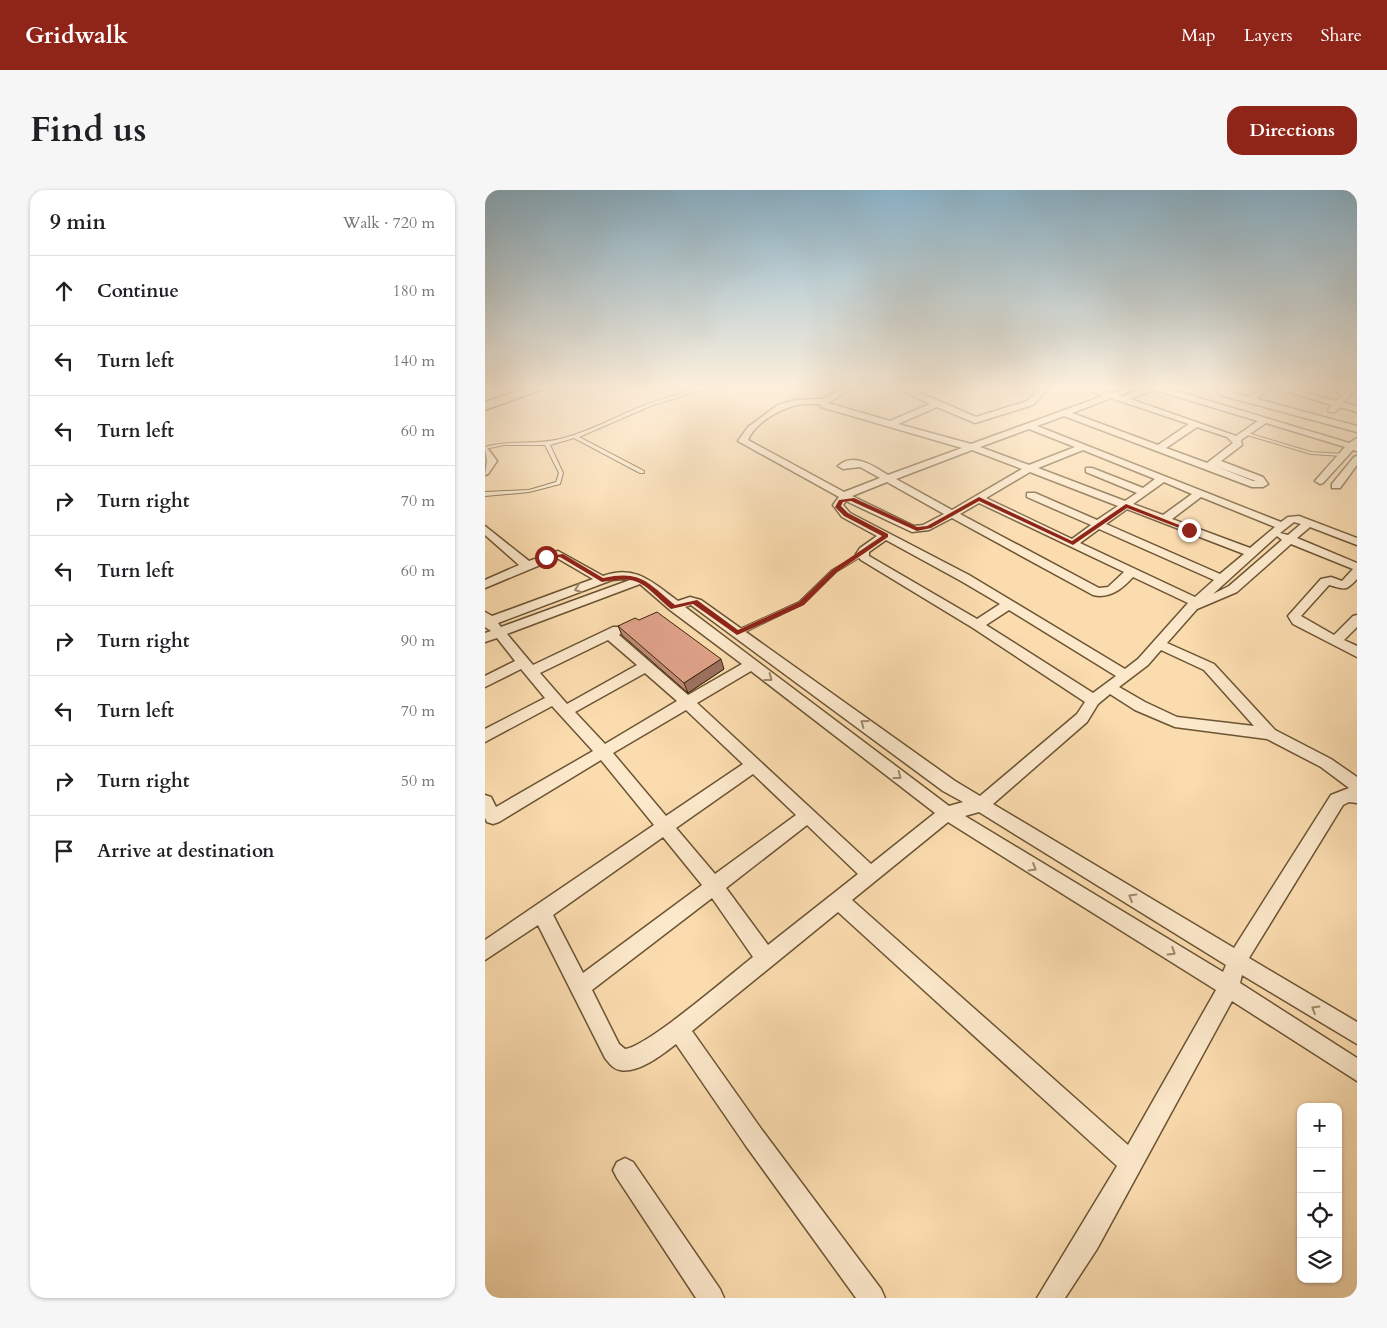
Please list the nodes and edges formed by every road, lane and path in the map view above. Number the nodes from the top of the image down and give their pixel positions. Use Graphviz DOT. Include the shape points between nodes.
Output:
graph roads {
  1 [pos="565,440"];
  2 [pos="581,440"];
  3 [pos="744,440"];
  4 [pos="945,440"];
  5 [pos="997,440"];
  6 [pos="1009,440"];
  7 [pos="1065,440"];
  8 [pos="1134,440"];
  9 [pos="1173,440"];
  10 [pos="1237,440"];
  11 [pos="1266,440"];
  12 [pos="1329,440"];
  13 [pos="547,444"];
  14 [pos="973,447"];
  15 [pos="1083,447"];
  16 [pos="1353,447"];
  17 [pos="485,449"];
  18 [pos="1159,449"];
  19 [pos="984,451"];
  20 [pos="1343,455"];
  21 [pos="1357,459"];
  22 [pos="1113,460"];
  23 [pos="843,466"];
  24 [pos="1030,468"];
  25 [pos="1332,468"];
  26 [pos="1089,470"];
  27 [pos="485,472"];
  28 [pos="642,472"];
  29 [pos="1346,472"];
  30 [pos="1162,479"];
  31 [pos="894,481"];
  32 [pos="1063,481"];
  33 [pos="1320,481"];
  34 [pos="1336,486"];
  35 [pos="1143,492"];
  36 [pos="485,494"];
  37 [pos="1199,494"];
  38 [pos="1031,495"];
  39 [pos="846,499"];
  40 [pos="979,499"];
  41 [pos="1126,506"];
  42 [pos="952,514"];
  43 [pos="1163,520"];
  44 [pos="1309,522"];
  45 [pos="1099,526"];
  46 [pos="485,529"];
  47 [pos="1278,529"];
  48 [pos="886,536"];
  49 [pos="1291,539"];
  50 [pos="1357,542"];
  51 [pos="1073,544"];
  52 [pos="1252,552"];
  53 [pos="862,554"];
  54 [pos="527,566"];
  55 [pos="1357,566"];
  56 [pos="1133,571"];
  57 [pos="1357,572"];
  58 [pos="602,580"];
  59 [pos="641,580"];
  60 [pos="1223,580"];
  61 [pos="485,584"];
  62 [pos="1344,586"];
  63 [pos="1357,591"];
  64 [pos="1009,604"];
  65 [pos="1193,605"];
  66 [pos="668,608"];
  67 [pos="1357,619"];
  68 [pos="633,623"];
  69 [pos="977,625"];
  70 [pos="489,626"];
  71 [pos="737,633"];
  72 [pos="610,634"];
  73 [pos="1336,641"];
  74 [pos="720,642"];
  75 [pos="1159,644"];
  76 [pos="1357,652"];
  77 [pos="750,665"];
  78 [pos="646,666"];
  79 [pos="527,667"];
  80 [pos="1127,676"];
  81 [pos="485,682"];
  82 [pos="1110,688"];
  83 [pos="554,699"];
  84 [pos="1093,700"];
  85 [pos="688,703"];
  86 [pos="566,711"];
  87 [pos="1270,734"];
  88 [pos="485,736"];
  89 [pos="604,753"];
  90 [pos="754,764"];
  91 [pos="1357,786"];
  92 [pos="1357,796"];
  93 [pos="485,802"];
  94 [pos="981,805"];
  95 [pos="947,813"];
  96 [pos="807,815"];
  97 [pos="489,820"];
  98 [pos="664,826"];
  99 [pos="870,874"];
  100 [pos="714,886"];
  101 [pos="838,900"];
  102 [pos="542,912"];
  103 [pos="485,951"];
  104 [pos="765,956"];
  105 [pos="1236,962"];
  106 [pos="1229,987"];
  107 [pos="579,988"];
  108 [pos="678,1029"];
  109 [pos="1357,1034"];
  110 [pos="1357,1070"];
  111 [pos="1131,1163"];
  112 [pos="625,1170"];
  113 [pos="711,1298"];
  114 [pos="872,1298"];
  115 [pos="1050,1298"];
  1 -- 13 [label="lane"];
  2 -- 28 [label="lane"];
  3 -- 39 [label="street"];
  4 -- 14 [label="street"];
  5 -- 14 [label="street"];
  6 -- 19 [label="street"];
  7 -- 15 [label="street"];
  8 -- 18 [label="street"];
  9 -- 18 [label="street"];
  10 -- 18 [label="street" via="1239,443 1211,465"];
  11 -- 20 [label="lane" via="1319,455"];
  12 -- 16 [label="street"];
  13 -- 17 [label="lane" via="507,442"];
  13 -- 36 [label="lane" via="561,473 558,483 529,491"];
  14 -- 19 [label="street"];
  14 -- 31 [label="street"];
  15 -- 22 [label="street"];
  15 -- 24 [label="street"];
  16 -- 20 [label="street"];
  17 -- 27 [label="street" via="492,461"];
  19 -- 24 [label="street"];
  19 -- 31 [label="street"];
  20 -- 25 [label="street"];
  21 -- 29 [label="street"];
  22 -- 26 [label="street"];
  22 -- 30 [label="street"];
  23 -- 31 [label="street" via="862,464"];
  24 -- 32 [label="street"];
  24 -- 40 [label="street"];
  25 -- 29 [label="street"];
  25 -- 33 [label="street"];
  26 -- 32 [label="street"];
  26 -- 35 [label="street"];
  29 -- 34 [label="street"];
  30 -- 35 [label="street"];
  30 -- 37 [label="street"];
  31 -- 39 [label="street"];
  31 -- 42 [label="street"];
  32 -- 41 [label="street"];
  35 -- 41 [label="street"];
  37 -- 43 [label="street"];
  37 -- 47 [label="street"];
  38 -- 45 [label="street"];
  39 -- 42 [label="street" via="917,529 929,527"];
  39 -- 48 [label="street" via="838,507"];
  40 -- 42 [label="street"];
  40 -- 51 [label="street"];
  41 -- 43 [label="street"];
  41 -- 45 [label="street"];
  42 -- 56 [label="street" via="1097,592 1114,590"];
  43 -- 52 [label="street"];
  44 -- 47 [label="street" via="1294,518"];
  44 -- 49 [label="street"];
  44 -- 50 [label="street"];
  45 -- 51 [label="street"];
  45 -- 60 [label="street"];
  46 -- 54 [label="street"];
  47 -- 49 [label="street"];
  47 -- 52 [label="street"];
  48 -- 53 [label="street"];
  48 -- 64 [label="street"];
  49 -- 55 [label="street"];
  49 -- 65 [label="street" via="1233,589"];
  51 -- 56 [label="street"];
  52 -- 60 [label="street"];
  53 -- 69 [label="street"];
  53 -- 71 [label="lane" via="835,571 801,603"];
  54 -- 58 [label="street" via="558,554"];
  54 -- 61 [label="street"];
  56 -- 65 [label="street"];
  57 -- 62 [label="street"];
  58 -- 59 [label="street" via="623,576"];
  58 -- 70 [label="street, one-way"];
  59 -- 66 [label="street"];
  59 -- 70 [label="street"];
  60 -- 65 [label="street"];
  62 -- 63 [label="street"];
  62 -- 73 [label="street" via="1327,581 1294,616 1297,621"];
  64 -- 69 [label="street"];
  64 -- 80 [label="street"];
  65 -- 75 [label="street"];
  66 -- 71 [label="street" via="694,602"];
  66 -- 74 [label="street"];
  67 -- 73 [label="street"];
  68 -- 72 [label="street"];
  69 -- 84 [label="street"];
  70 -- 79 [label="street"];
  71 -- 74 [label="street"];
  94 -- 71 [label="street, one-way" via="949,786"];
  72 -- 78 [label="street"];
  72 -- 79 [label="street"];
  73 -- 76 [label="street"];
  74 -- 77 [label="street"];
  75 -- 80 [label="street"];
  75 -- 87 [label="street" via="1209,667"];
  77 -- 85 [label="street"];
  77 -- 95 [label="street, one-way"];
  78 -- 85 [label="street"];
  78 -- 86 [label="street"];
  79 -- 81 [label="street"];
  79 -- 83 [label="street"];
  80 -- 82 [label="street"];
  82 -- 84 [label="street"];
  82 -- 87 [label="street" via="1175,722"];
  83 -- 86 [label="street"];
  83 -- 88 [label="street"];
  84 -- 94 [label="street" via="1073,726"];
  85 -- 89 [label="street"];
  85 -- 90 [label="street"];
  86 -- 89 [label="street"];
  87 -- 91 [label="street" via="1326,763"];
  89 -- 97 [label="street"];
  89 -- 98 [label="street"];
  90 -- 96 [label="street"];
  90 -- 98 [label="street"];
  92 -- 105 [label="street" via="1348,795 1337,800"];
  93 -- 97 [label="street"];
  94 -- 95 [label="street"];
  105 -- 94 [label="street, one-way"];
  95 -- 99 [label="street"];
  95 -- 106 [label="street, one-way"];
  96 -- 99 [label="street"];
  96 -- 100 [label="street"];
  98 -- 100 [label="street"];
  98 -- 102 [label="street"];
  99 -- 101 [label="street"];
  100 -- 104 [label="street"];
  100 -- 107 [label="street"];
  101 -- 104 [label="street" via="793,938"];
  101 -- 111 [label="street"];
  102 -- 103 [label="street"];
  102 -- 107 [label="street"];
  104 -- 108 [label="street"];
  105 -- 106 [label="street"];
  109 -- 105 [label="street, one-way"];
  106 -- 110 [label="street"];
  106 -- 111 [label="street"];
  107 -- 108 [label="street" via="612,1051 621,1060 633,1059"];
  108 -- 114 [label="street"];
  111 -- 115 [label="street" via="1088,1240"];
  112 -- 113 [label="street"];
}
